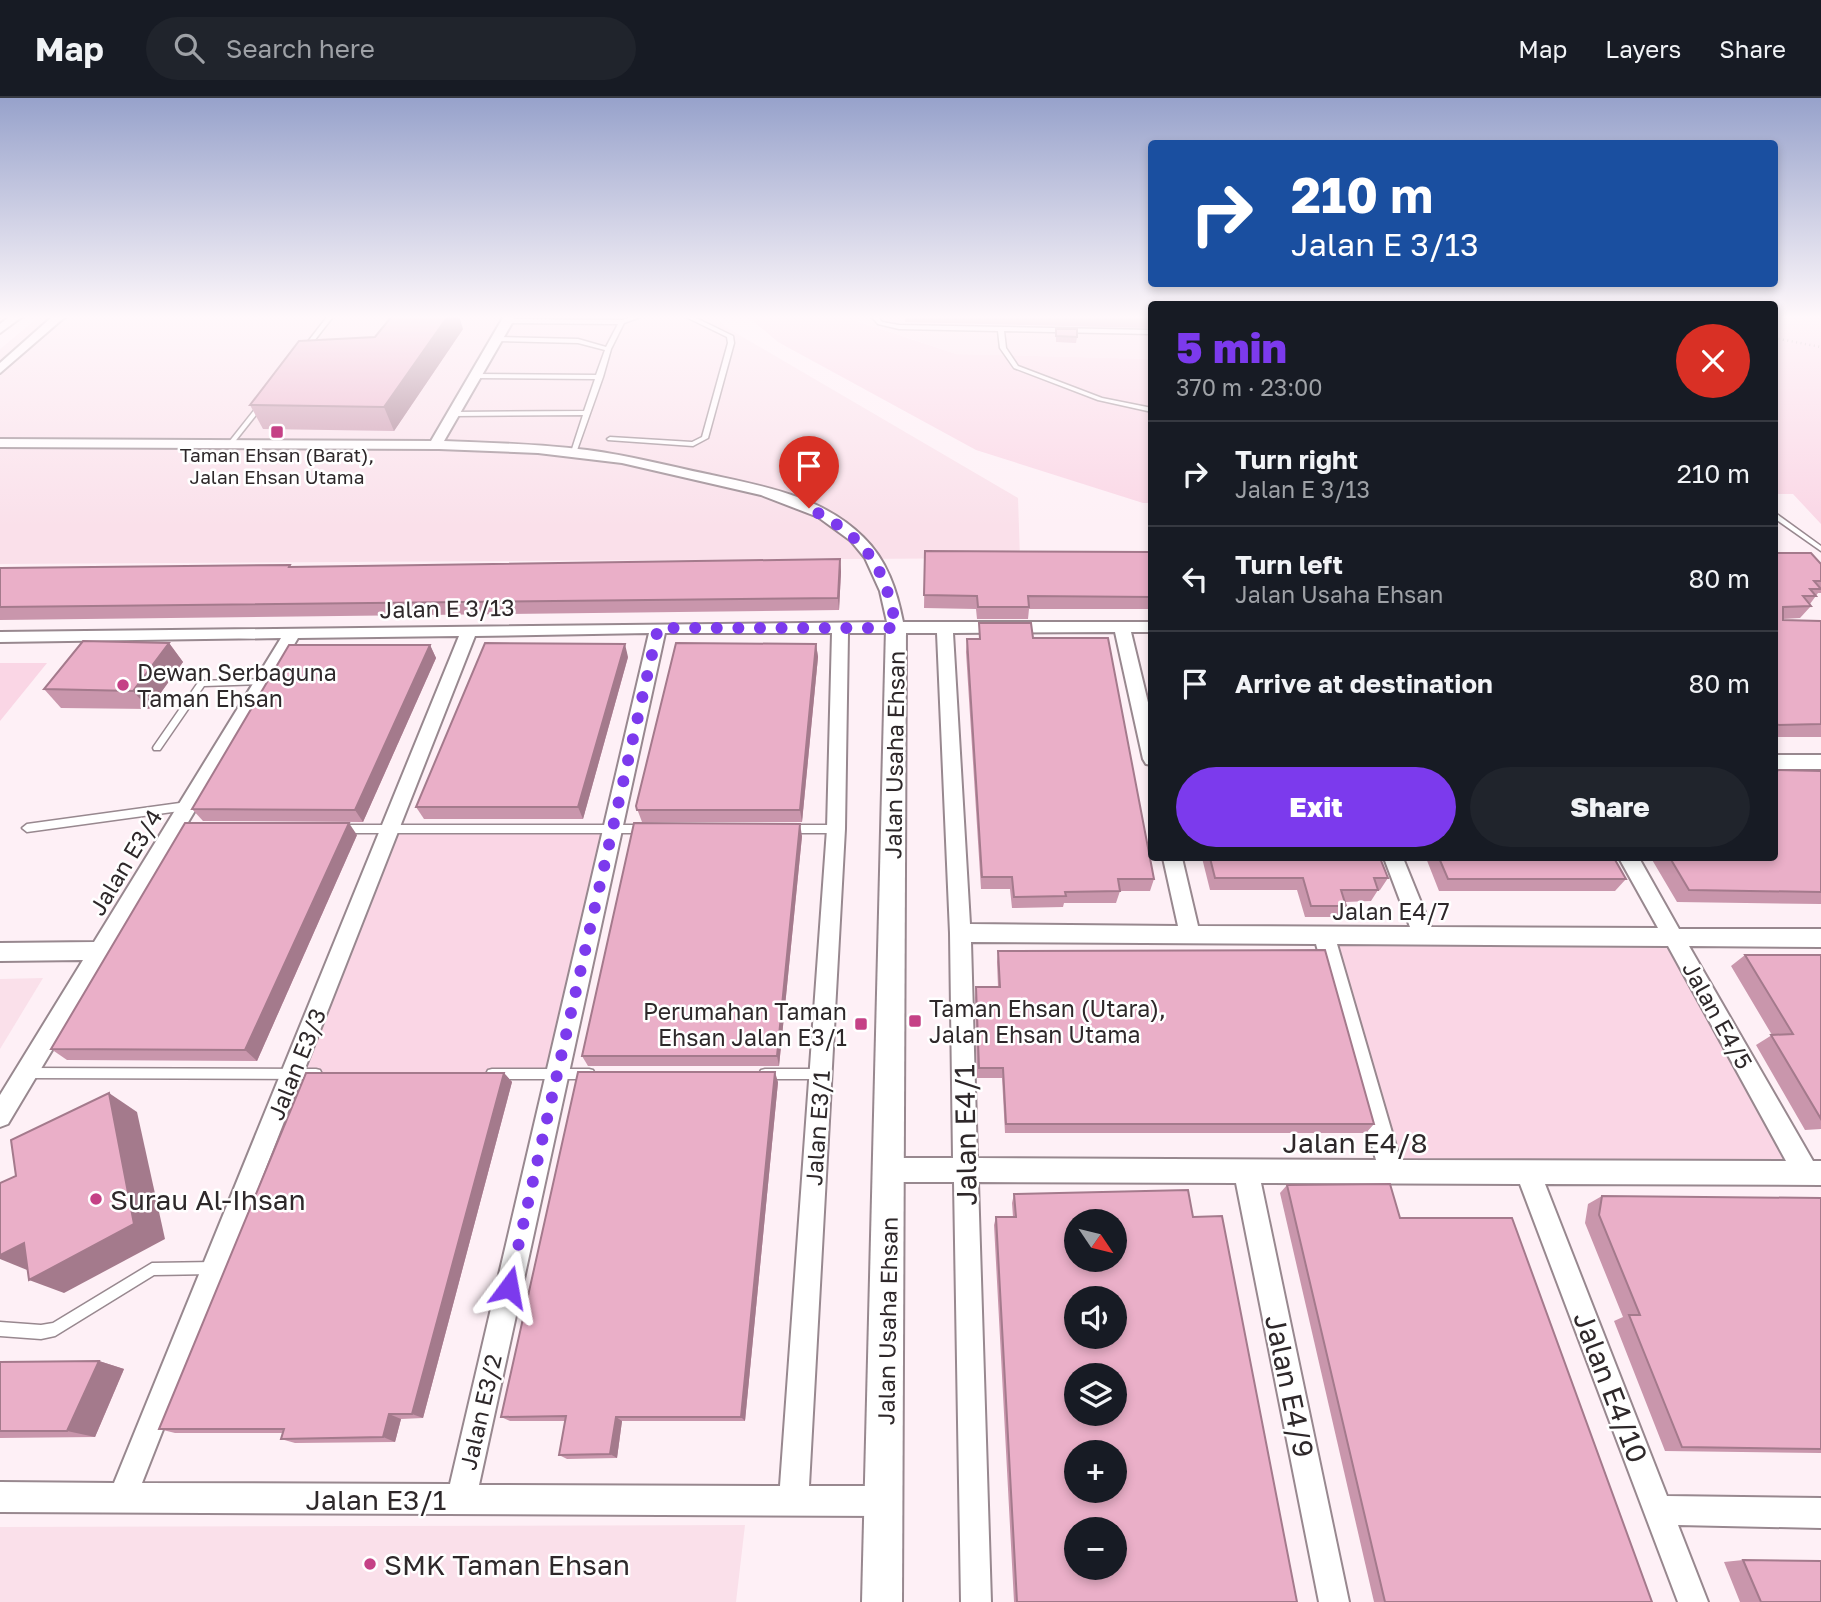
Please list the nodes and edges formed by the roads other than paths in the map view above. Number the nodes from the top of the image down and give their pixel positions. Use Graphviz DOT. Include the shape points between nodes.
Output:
graph roads {
  1 [pos="471,386"];
  2 [pos="596,386"];
  3 [pos="719,386"];
  4 [pos="1066,386"];
  5 [pos="264,401"];
  6 [pos="1148,409"];
  7 [pos="584,413"];
  8 [pos="454,414"];
  9 [pos="610,439"];
  10 [pos="0,443"];
  11 [pos="231,443"];
  12 [pos="436,444"];
  13 [pos="574,452"];
  14 [pos="1778,517"];
  15 [pos="1821,549"];
  16 [pos="945,627"];
  17 [pos="1122,627"];
  18 [pos="1148,627"];
  19 [pos="658,628"];
  20 [pos="840,628"];
  21 [pos="896,628"];
  22 [pos="469,631"];
  23 [pos="292,634"];
  24 [pos="0,637"];
  25 [pos="262,682"];
  26 [pos="1148,741"];
  27 [pos="157,748"];
  28 [pos="1778,762"];
  29 [pos="1821,762"];
  30 [pos="188,806"];
  31 [pos="27,828"];
  32 [pos="336,829"];
  33 [pos="390,829"];
  34 [pos="612,829"];
  35 [pos="654,829"];
  36 [pos="780,829"];
  37 [pos="836,830"];
  38 [pos="1174,861"];
  39 [pos="1395,861"];
  40 [pos="1631,861"];
  41 [pos="960,933"];
  42 [pos="1190,934"];
  43 [pos="1324,935"];
  44 [pos="1424,936"];
  45 [pos="1674,937"];
  46 [pos="1821,939"];
  47 [pos="100,951"];
  48 [pos="0,952"];
  49 [pos="26,1073"];
  50 [pos="292,1074"];
  51 [pos="333,1074"];
  52 [pos="473,1074"];
  53 [pos="557,1074"];
  54 [pos="599,1074"];
  55 [pos="751,1074"];
  56 [pos="821,1074"];
  57 [pos="0,1116"];
  58 [pos="889,1170"];
  59 [pos="966,1170"];
  60 [pos="1246,1171"];
  61 [pos="1391,1171"];
  62 [pos="1528,1172"];
  63 [pos="1814,1173"];
  64 [pos="214,1268"];
  65 [pos="0,1329"];
  66 [pos="0,1497"];
  67 [pos="122,1498"];
  68 [pos="461,1499"];
  69 [pos="794,1501"];
  70 [pos="884,1501"];
  71 [pos="1658,1510"];
  72 [pos="1821,1513"];
  73 [pos="882,1602"];
  74 [pos="976,1602"];
  75 [pos="1334,1602"];
  76 [pos="1693,1602"];
  1 -- 8 [label="street"];
  2 -- 7 [label="lane"];
  3 -- 9 [label="lane" via="705,438 693,444"];
  4 -- 6 [label="lane"];
  5 -- 11 [label="lane"];
  7 -- 8 [label="lane"];
  7 -- 13 [label="lane"];
  8 -- 12 [label="street"];
  10 -- 11 [label="street, Jalan Usaha Ehsan"];
  11 -- 12 [label="street, Jalan Usaha Ehsan"];
  12 -- 13 [label="street, Jalan Usaha Ehsan"];
  13 -- 21 [label="street, Jalan Usaha Ehsan" via="759,490 828,517 874,558 891,600"];
  14 -- 15 [label="lane"];
  16 -- 17 [label="street"];
  16 -- 21 [label="street"];
  16 -- 41 [label="street, Jalan E4/1"];
  17 -- 18 [label="street"];
  17 -- 26 [label="street"];
  19 -- 20 [label="street, Jalan E 3/13"];
  19 -- 22 [label="street, Jalan E 3/13"];
  19 -- 34 [label="street, Jalan E3/2"];
  20 -- 21 [label="street, Jalan E 3/13"];
  20 -- 37 [label="street, Jalan E3/1"];
  21 -- 58 [label="street, Jalan Usaha Ehsan"];
  22 -- 23 [label="street, Jalan E 3/13"];
  22 -- 33 [label="street, Jalan E3/3"];
  23 -- 24 [label="street, Jalan E 3/13"];
  23 -- 25 [label="street, Jalan E3/4"];
  25 -- 27 [label="lane" via="202,683"];
  25 -- 30 [label="street, Jalan E3/4"];
  28 -- 29 [label="street"];
  30 -- 31 [label="lane"];
  30 -- 47 [label="street, Jalan E3/4" via="181,828"];
  32 -- 33 [label="lane"];
  33 -- 34 [label="lane"];
  33 -- 50 [label="street, Jalan E3/3"];
  34 -- 35 [label="lane"];
  34 -- 53 [label="street, Jalan E3/2"];
  36 -- 37 [label="lane"];
  37 -- 56 [label="street, Jalan E3/1"];
  38 -- 42 [label="street"];
  39 -- 44 [label="street"];
  40 -- 45 [label="street, Jalan E4/5"];
  41 -- 42 [label="street, Jalan E4/7"];
  41 -- 59 [label="street, Jalan E4/1"];
  42 -- 43 [label="street, Jalan E4/7"];
  43 -- 44 [label="street, Jalan E4/7"];
  43 -- 61 [label="street"];
  44 -- 45 [label="street, Jalan E4/7"];
  45 -- 46 [label="street, Jalan E4/7"];
  45 -- 63 [label="street, Jalan E4/5"];
  47 -- 48 [label="street"];
  47 -- 49 [label="street, Jalan E3/4"];
  49 -- 50 [label="lane"];
  49 -- 57 [label="street, Jalan E3/4"];
  50 -- 51 [label="lane"];
  50 -- 64 [label="street, Jalan E3/3"];
  52 -- 53 [label="lane"];
  53 -- 54 [label="lane"];
  53 -- 68 [label="street, Jalan E3/2"];
  55 -- 56 [label="lane"];
  56 -- 69 [label="street, Jalan E3/1"];
  58 -- 59 [label="street, Jalan E4/8"];
  58 -- 70 [label="street, Jalan Usaha Ehsan"];
  59 -- 60 [label="street, Jalan E4/8"];
  59 -- 74 [label="street, Jalan E4/1"];
  60 -- 61 [label="street, Jalan E4/8"];
  60 -- 75 [label="street, Jalan E4/9"];
  61 -- 62 [label="street, Jalan E4/8"];
  62 -- 63 [label="street, Jalan E4/8"];
  62 -- 71 [label="street, Jalan E4/10"];
  64 -- 65 [label="lane" via="152,1269 55,1329"];
  64 -- 67 [label="street, Jalan E3/3"];
  66 -- 67 [label="street, Jalan E3/1"];
  67 -- 68 [label="street, Jalan E3/1"];
  68 -- 69 [label="street, Jalan E3/1"];
  69 -- 70 [label="street, Jalan E3/1"];
  70 -- 73 [label="street, Jalan Usaha Ehsan"];
  71 -- 72 [label="street"];
  71 -- 76 [label="street, Jalan E4/10"];
}
